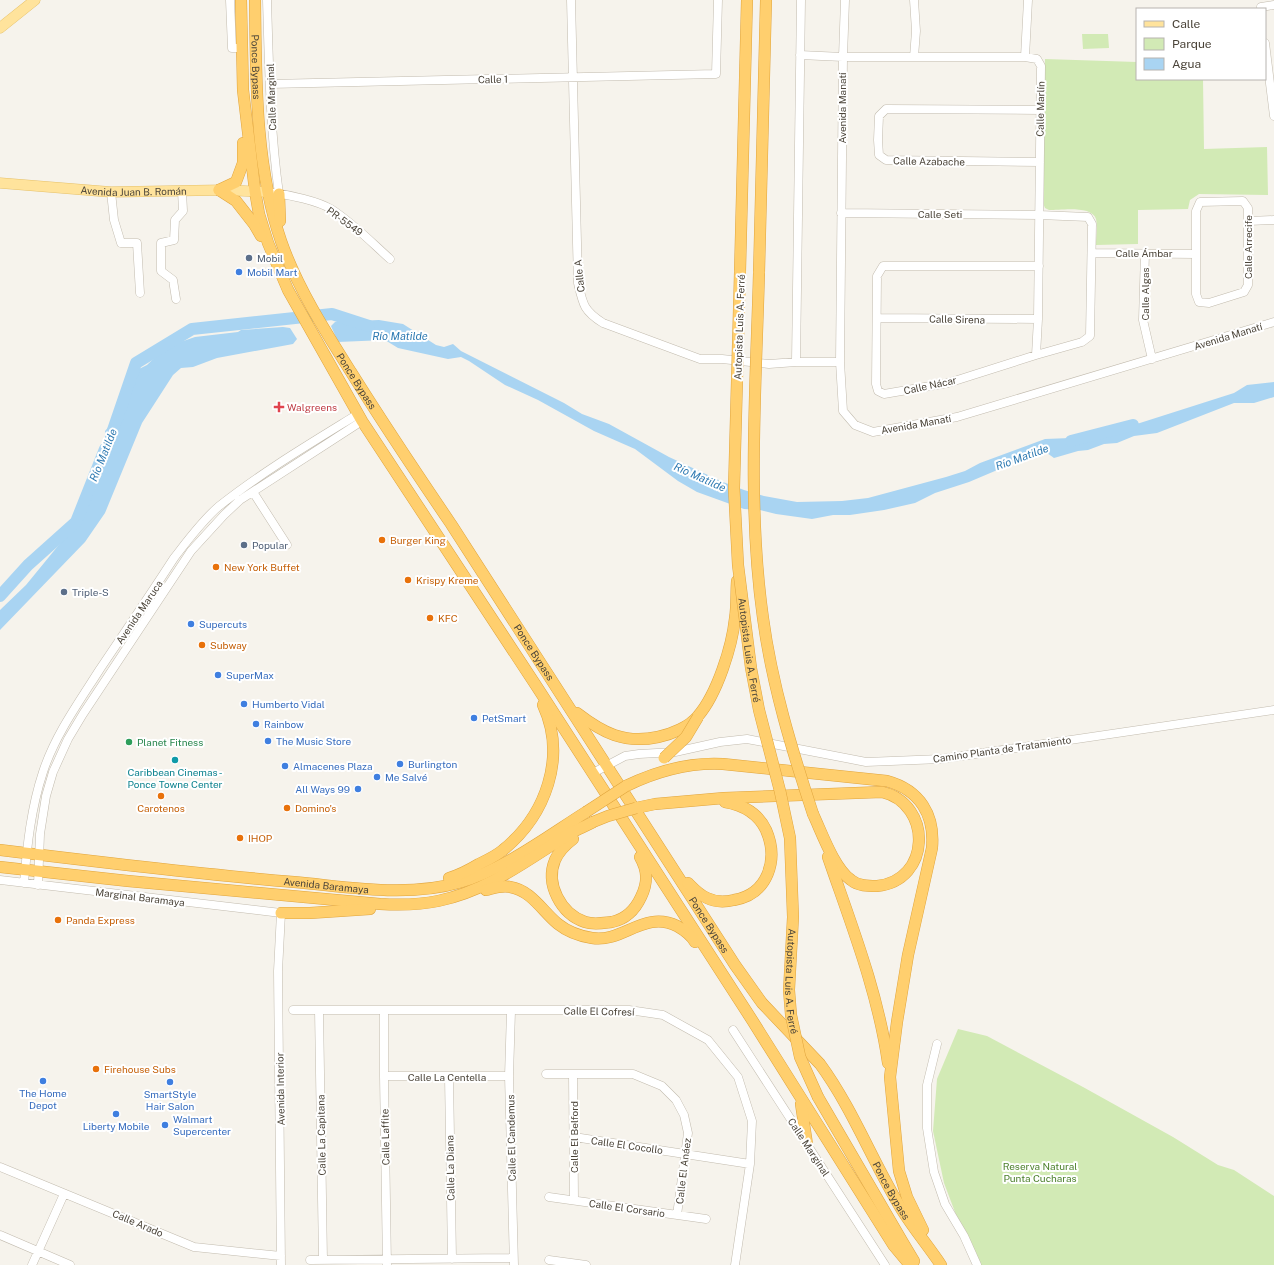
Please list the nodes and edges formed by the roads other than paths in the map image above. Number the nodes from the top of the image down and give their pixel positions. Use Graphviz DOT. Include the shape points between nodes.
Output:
graph roads {
  1 [pos="36,0"];
  2 [pos="230,0"];
  3 [pos="241,0"];
  4 [pos="254,0"];
  5 [pos="267,0"];
  6 [pos="571,0"];
  7 [pos="718,0"];
  8 [pos="747,0"];
  9 [pos="766,0"];
  10 [pos="801,0"];
  11 [pos="845,0"];
  12 [pos="914,0"];
  13 [pos="1028,0"];
  14 [pos="1260,5"];
  15 [pos="1274,5"];
  16 [pos="0,28"];
  17 [pos="242,48"];
  18 [pos="1266,51"];
  19 [pos="800,55"];
  20 [pos="843,57"];
  21 [pos="914,57"];
  22 [pos="1024,57"];
  23 [pos="573,77"];
  24 [pos="270,84"];
  25 [pos="1040,110"];
  26 [pos="245,111"];
  27 [pos="1274,116"];
  28 [pos="1040,162"];
  29 [pos="0,183"];
  30 [pos="219,190"];
  31 [pos="182,191"];
  32 [pos="255,191"];
  33 [pos="111,192"];
  34 [pos="273,193"];
  35 [pos="841,213"];
  36 [pos="1039,215"];
  37 [pos="1274,220"];
  38 [pos="1249,221"];
  39 [pos="271,253"];
  40 [pos="1092,253"];
  41 [pos="1145,253"];
  42 [pos="1196,254"];
  43 [pos="390,260"];
  44 [pos="1039,266"];
  45 [pos="140,294"];
  46 [pos="176,299"];
  47 [pos="876,318"];
  48 [pos="1038,319"];
  49 [pos="1274,322"];
  50 [pos="1036,354"];
  51 [pos="1152,359"];
  52 [pos="796,362"];
  53 [pos="840,362"];
  54 [pos="360,417"];
  55 [pos="253,492"];
  56 [pos="287,545"];
  57 [pos="738,565"];
  58 [pos="538,687"];
  59 [pos="570,708"];
  60 [pos="1274,710"];
  61 [pos="698,717"];
  62 [pos="608,765"];
  63 [pos="593,774"];
  64 [pos="626,786"];
  65 [pos="708,800"];
  66 [pos="813,814"];
  67 [pos="590,824"];
  68 [pos="631,832"];
  69 [pos="0,850"];
  70 [pos="26,853"];
  71 [pos="39,855"];
  72 [pos="0,867"];
  73 [pos="673,868"];
  74 [pos="25,870"];
  75 [pos="39,871"];
  76 [pos="0,880"];
  77 [pos="24,883"];
  78 [pos="38,885"];
  79 [pos="429,889"];
  80 [pos="450,898"];
  81 [pos="399,905"];
  82 [pos="281,913"];
  83 [pos="697,941"];
  84 [pos="293,1010"];
  85 [pos="319,1010"];
  86 [pos="384,1010"];
  87 [pos="511,1011"];
  88 [pos="733,1030"];
  89 [pos="937,1044"];
  90 [pos="546,1074"];
  91 [pos="573,1074"];
  92 [pos="384,1076"];
  93 [pos="509,1076"];
  94 [pos="449,1077"];
  95 [pos="890,1077"];
  96 [pos="796,1090"];
  97 [pos="574,1137"];
  98 [pos="808,1144"];
  99 [pos="686,1154"];
  100 [pos="750,1164"];
  101 [pos="0,1166"];
  102 [pos="64,1194"];
  103 [pos="549,1197"];
  104 [pos="574,1200"];
  105 [pos="677,1215"];
  106 [pos="706,1219"];
  107 [pos="0,1235"];
  108 [pos="38,1251"];
  109 [pos="281,1256"];
  110 [pos="452,1259"];
  111 [pos="310,1260"];
  112 [pos="323,1260"];
  113 [pos="549,1260"];
  114 [pos="938,1261"];
  115 [pos="387,1262"];
  116 [pos="514,1262"];
  117 [pos="575,1264"];
  118 [pos="32,1265"];
  119 [pos="70,1265"];
  120 [pos="281,1265"];
  121 [pos="586,1265"];
  122 [pos="735,1265"];
  123 [pos="885,1265"];
  124 [pos="910,1265"];
  125 [pos="917,1265"];
  126 [pos="977,1265"];
  1 -- 16 [label="main road"];
  2 -- 17 [label="street" via="232,48"];
  3 -- 17 [label="highway, Ponce Bypass"];
  4 -- 34 [label="highway, Ponce Bypass" via="259,125"];
  5 -- 24 [label="street, Calle Marginal"];
  6 -- 23 [label="street, Calle A"];
  7 -- 23 [label="street, Calle 1" via="716,74"];
  8 -- 57 [label="highway, Autopista Luis A. Ferré, bridge" via="734,488"];
  9 -- 66 [label="highway, Autopista Luis A. Ferré, bridge" via="754,481 758,569 762,618 778,697"];
  10 -- 19 [label="street"];
  11 -- 20 [label="street, Avenida Manatí"];
  12 -- 21 [label="street"];
  13 -- 22 [label="street"];
  14 -- 15 [label="street"];
  17 -- 26 [label="highway, Ponce Bypass"];
  18 -- 27 [label="street"];
  19 -- 20 [label="street, Calle Marlín"];
  19 -- 52 [label="street"];
  20 -- 21 [label="street, Calle Marlín"];
  20 -- 35 [label="street, Avenida Manatí"];
  21 -- 22 [label="street, Calle Marlín"];
  22 -- 25 [label="street, Calle Marlín" via="1037,59 1041,66"];
  23 -- 24 [label="street, Calle 1"];
  23 -- 52 [label="street, Calle A" via="578,283 583,304 591,315 603,323 700,359 722,358 770,364"];
  24 -- 34 [label="street, Calle Marginal"];
  25 -- 28 [label="street, Calle Marlín"];
  25 -- 28 [label="street, Calle Azabache" via="886,109 880,116 878,140 879,155 886,160"];
  26 -- 30 [label="highway" via="242,163 237,179 236,182"];
  26 -- 32 [label="highway, Ponce Bypass"];
  28 -- 36 [label="street, Calle Marlín"];
  29 -- 33 [label="main road, Avenida Juan B. Román"];
  30 -- 31 [label="main road, Avenida Juan B. Román"];
  30 -- 32 [label="main road, Avenida Juan B. Román"];
  30 -- 39 [label="highway" via="236,201 254,224"];
  31 -- 33 [label="main road, Avenida Juan B. Román"];
  31 -- 46 [label="street" via="183,211 175,220 174,240 161,243 161,271 173,280"];
  32 -- 34 [label="main road, Avenida Juan B. Román"];
  32 -- 39 [label="highway, Ponce Bypass"];
  33 -- 45 [label="street" via="114,220 121,243 137,243"];
  34 -- 43 [label="street, PR-5549" via="295,196 330,208 361,232"];
  34 -- 59 [label="highway, Ponce Bypass" via="281,240 290,264 333,344"];
  35 -- 36 [label="street, Calle Seti"];
  35 -- 53 [label="street, Avenida Manatí"];
  36 -- 40 [label="street, Calle Nácar" via="1088,217 1092,224"];
  36 -- 44 [label="street, Calle Marlín"];
  37 -- 38 [label="street"];
  38 -- 42 [label="street, Calle Arrecife" via="1248,208 1243,201 1200,202 1196,211"];
  38 -- 42 [label="street, Calle Arrecife" via="1248,285 1244,292 1209,303 1199,302 1196,294"];
  39 -- 54 [label="highway, Ponce Bypass" via="320,348"];
  40 -- 41 [label="street, Calle Ámbar"];
  40 -- 50 [label="street, Calle Nácar" via="1090,336 1082,342"];
  41 -- 42 [label="street, Calle Ámbar"];
  41 -- 51 [label="street, Calle Algas" via="1143,320"];
  44 -- 47 [label="street, Calle Nácar" via="883,266 877,276"];
  44 -- 48 [label="street, Calle Marlín"];
  47 -- 48 [label="street, Calle Sirena"];
  47 -- 50 [label="street, Calle Nácar" via="876,384 878,391 884,394 948,383"];
  48 -- 50 [label="street, Calle Marlín"];
  49 -- 51 [label="street, Avenida Manatí"];
  51 -- 53 [label="street, Avenida Manatí" via="957,417 873,432 855,425 844,411"];
  52 -- 53 [label="street, Calle A"];
  54 -- 55 [label="street, Avenida Maruca"];
  54 -- 58 [label="highway, Ponce Bypass"];
  54 -- 70 [label="street, Avenida Maruca" via="248,485 218,508 189,538 58,736 37,792"];
  55 -- 56 [label="street"];
  55 -- 71 [label="street, Avenida Maruca" via="224,515 191,551 76,724 60,755 46,796"];
  57 -- 61 [label="highway, bridge" via="732,638 715,689"];
  57 -- 125 [label="highway, Autopista Luis A. Ferré, bridge" via="750,668 790,838 793,917 791,1015 800,1057 818,1097"];
  58 -- 63 [label="highway, Ponce Bypass"];
  58 -- 79 [label="highway" via="552,732 553,750 552,772 541,804 525,829 502,851"];
  59 -- 61 [label="highway" via="596,727 617,737 639,739 662,736 684,727"];
  59 -- 62 [label="highway, Ponce Bypass"];
  60 -- 62 [label="street, Camino Planta de Tratamiento" via="941,759 866,762 748,739 720,742 676,752 625,756"];
  61 -- 64 [label="highway, bridge" via="686,737 673,751"];
  62 -- 63 [label="street, Camino Planta de Tratamiento"];
  62 -- 73 [label="highway, Ponce Bypass"];
  63 -- 68 [label="highway, Ponce Bypass"];
  64 -- 79 [label="highway, Avenida Baramaya, bridge" via="487,872 460,882"];
  64 -- 95 [label="highway" via="656,772 677,767 723,764 875,779 895,783 912,793 925,808 933,836 908,955"];
  65 -- 66 [label="highway" via="875,791 888,793 897,797 916,820 920,843 917,855 904,875 894,881 882,885 861,885 851,881 834,860"];
  65 -- 67 [label="highway, Avenida Baramaya, bridge" via="628,809"];
  65 -- 73 [label="highway" via="741,806 760,820 772,852 766,878 748,896 721,901 700,894"];
  66 -- 95 [label="highway, Autopista Luis A. Ferré" via="872,993 882,1028"];
  67 -- 68 [label="highway" via="558,854 554,861 552,879 556,897 563,906 585,922 596,924 615,921 632,912 638,904 647,882 647,874"];
  67 -- 80 [label="highway, Avenida Baramaya" via="490,884"];
  68 -- 83 [label="highway, Ponce Bypass"];
  69 -- 70 [label="highway, Avenida Baramaya"];
  70 -- 71 [label="highway, Avenida Baramaya"];
  70 -- 74 [label="street, Avenida Maruca"];
  71 -- 75 [label="street, Avenida Maruca"];
  71 -- 79 [label="highway, Avenida Baramaya" via="390,891"];
  72 -- 74 [label="highway, Avenida Baramaya"];
  73 -- 114 [label="highway, Ponce Bypass" via="762,1003 827,1073 902,1210"];
  74 -- 75 [label="highway, Avenida Baramaya"];
  74 -- 77 [label="street, Avenida Maruca"];
  75 -- 78 [label="street, Avenida Maruca"];
  75 -- 81 [label="highway, Avenida Baramaya"];
  76 -- 77 [label="street, Marginal Baramaya"];
  77 -- 78 [label="street, Marginal Baramaya"];
  78 -- 82 [label="street, Marginal Baramaya"];
  80 -- 81 [label="highway, Avenida Baramaya"];
  80 -- 83 [label="highway" via="498,887 512,887 533,899 566,930 579,935 602,939 644,923 663,921 680,928"];
  81 -- 82 [label="highway" via="318,913"];
  82 -- 109 [label="street, Avenida Interior" via="278,971"];
  83 -- 96 [label="highway" via="707,959 721,973"];
  84 -- 85 [label="street, Calle El Cofresí"];
  85 -- 86 [label="street, Calle El Cofresí"];
  85 -- 112 [label="street, Calle La Capitana"];
  86 -- 87 [label="street, Calle El Cofresí"];
  86 -- 92 [label="street, Calle Laffite"];
  87 -- 93 [label="street, Calle El Candemus"];
  87 -- 100 [label="street, Calle El Cofresí" via="629,1010 663,1015 708,1040 738,1077 752,1121"];
  88 -- 98 [label="street, Calle Marginal"];
  89 -- 126 [label="street" via="927,1085 927,1128 934,1172 945,1204"];
  90 -- 91 [label="street, Calle El Anáez"];
  91 -- 97 [label="street, Calle El Belford"];
  91 -- 99 [label="street, Calle El Anáez" via="633,1074 662,1086 676,1100 684,1115 688,1133"];
  92 -- 94 [label="street, Calle La Centella"];
  92 -- 115 [label="street, Calle Laffite"];
  93 -- 94 [label="street, Calle La Centella"];
  93 -- 116 [label="street, Calle El Candemus"];
  94 -- 110 [label="street, Calle La Diana"];
  95 -- 114 [label="highway" via="899,1172 907,1197"];
  96 -- 98 [label="highway"];
  96 -- 124 [label="highway" via="894,1246"];
  97 -- 99 [label="street, Calle El Cocollo"];
  97 -- 104 [label="street, Calle El Belford"];
  98 -- 123 [label="street, Calle Marginal"];
  99 -- 100 [label="street, Calle El Cocollo"];
  99 -- 105 [label="street, Calle El Anáez"];
  100 -- 122 [label="street, Calle El Cofresí"];
  101 -- 102 [label="street, Calle Arado"];
  102 -- 108 [label="street"];
  102 -- 109 [label="street, Calle Arado" via="194,1247"];
  103 -- 104 [label="street, Calle El Corsario"];
  104 -- 105 [label="street, Calle El Corsario"];
  105 -- 106 [label="street, Calle El Corsario"];
  107 -- 108 [label="street"];
  108 -- 118 [label="street"];
  108 -- 119 [label="street"];
  109 -- 120 [label="street, Avenida Interior"];
  110 -- 115 [label="street"];
  110 -- 116 [label="street"];
  111 -- 112 [label="street"];
  112 -- 115 [label="street"];
  113 -- 117 [label="street"];
  117 -- 121 [label="street"];
}
